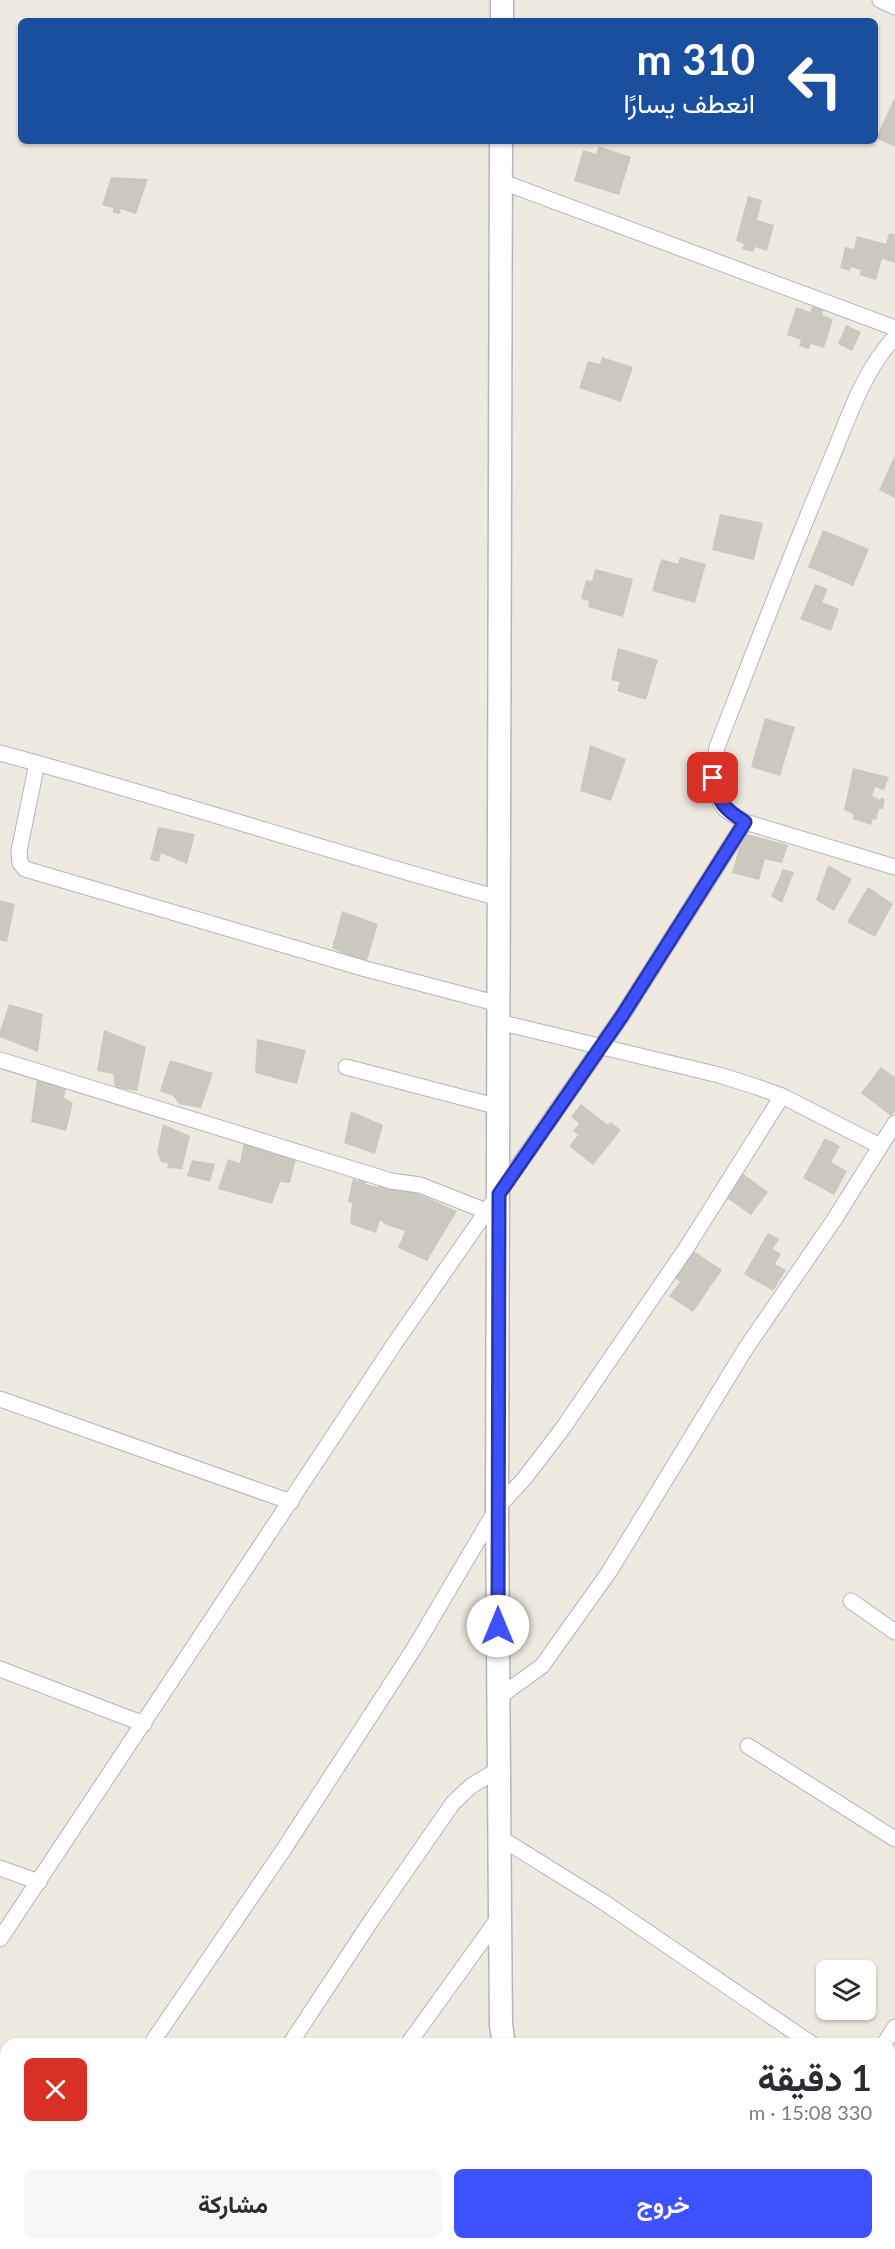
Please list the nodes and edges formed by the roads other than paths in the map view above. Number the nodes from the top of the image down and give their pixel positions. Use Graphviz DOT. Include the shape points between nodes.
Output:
graph roads {
  1 [pos="502,0"];
  2 [pos="880,0"];
  3 [pos="895,7"];
  4 [pos="502,18"];
  5 [pos="501,144"];
  6 [pos="500,181"];
  7 [pos="895,328"];
  8 [pos="895,337"];
  9 [pos="0,753"];
  10 [pos="37,763"];
  11 [pos="745,822"];
  12 [pos="895,867"];
  13 [pos="499,898"];
  14 [pos="499,1013"];
  15 [pos="601,1047"];
  16 [pos="0,1060"];
  17 [pos="346,1067"];
  18 [pos="782,1096"];
  19 [pos="499,1107"];
  20 [pos="895,1123"];
  21 [pos="880,1146"];
  22 [pos="493,1203"];
  23 [pos="0,1399"];
  24 [pos="291,1502"];
  25 [pos="497,1508"];
  26 [pos="851,1601"];
  27 [pos="895,1632"];
  28 [pos="0,1669"];
  29 [pos="498,1697"];
  30 [pos="144,1724"];
  31 [pos="748,1746"];
  32 [pos="499,1769"];
  33 [pos="499,1837"];
  34 [pos="895,1839"];
  35 [pos="0,1868"];
  36 [pos="39,1882"];
  37 [pos="500,1916"];
  38 [pos="0,1939"];
  39 [pos="155,2038"];
  40 [pos="294,2038"];
  41 [pos="412,2038"];
  42 [pos="503,2038"];
  43 [pos="803,2038"];
  1 -- 4 [label="street"];
  2 -- 3 [label="street"];
  5 -- 6 [label="street"];
  6 -- 7 [label="street"];
  6 -- 13 [label="street"];
  8 -- 11 [label="street" via="867,376 807,515 717,747 713,778 717,794 725,809"];
  9 -- 10 [label="street"];
  10 -- 13 [label="street"];
  10 -- 14 [label="street" via="19,851 25,869 344,962"];
  11 -- 12 [label="street"];
  11 -- 15 [label="street"];
  13 -- 14 [label="street"];
  14 -- 15 [label="street"];
  14 -- 19 [label="street"];
  15 -- 18 [label="street"];
  15 -- 22 [label="street"];
  16 -- 22 [label="street" via="391,1181"];
  17 -- 19 [label="street"];
  18 -- 21 [label="street"];
  18 -- 25 [label="street" via="687,1247 562,1428"];
  19 -- 22 [label="street"];
  20 -- 21 [label="street"];
  21 -- 29 [label="street" via="746,1348 609,1572 542,1666"];
  22 -- 24 [label="street"];
  22 -- 25 [label="street"];
  23 -- 24 [label="street"];
  24 -- 30 [label="street"];
  25 -- 29 [label="street"];
  25 -- 39 [label="street" via="409,1657"];
  26 -- 27 [label="street"];
  28 -- 30 [label="street"];
  29 -- 32 [label="street"];
  30 -- 36 [label="street"];
  31 -- 34 [label="street"];
  32 -- 33 [label="street"];
  32 -- 40 [label="street" via="453,1803"];
  33 -- 37 [label="street"];
  33 -- 43 [label="street" via="602,1901"];
  35 -- 36 [label="street"];
  36 -- 38 [label="street"];
  37 -- 41 [label="street"];
  37 -- 42 [label="street"];
}
